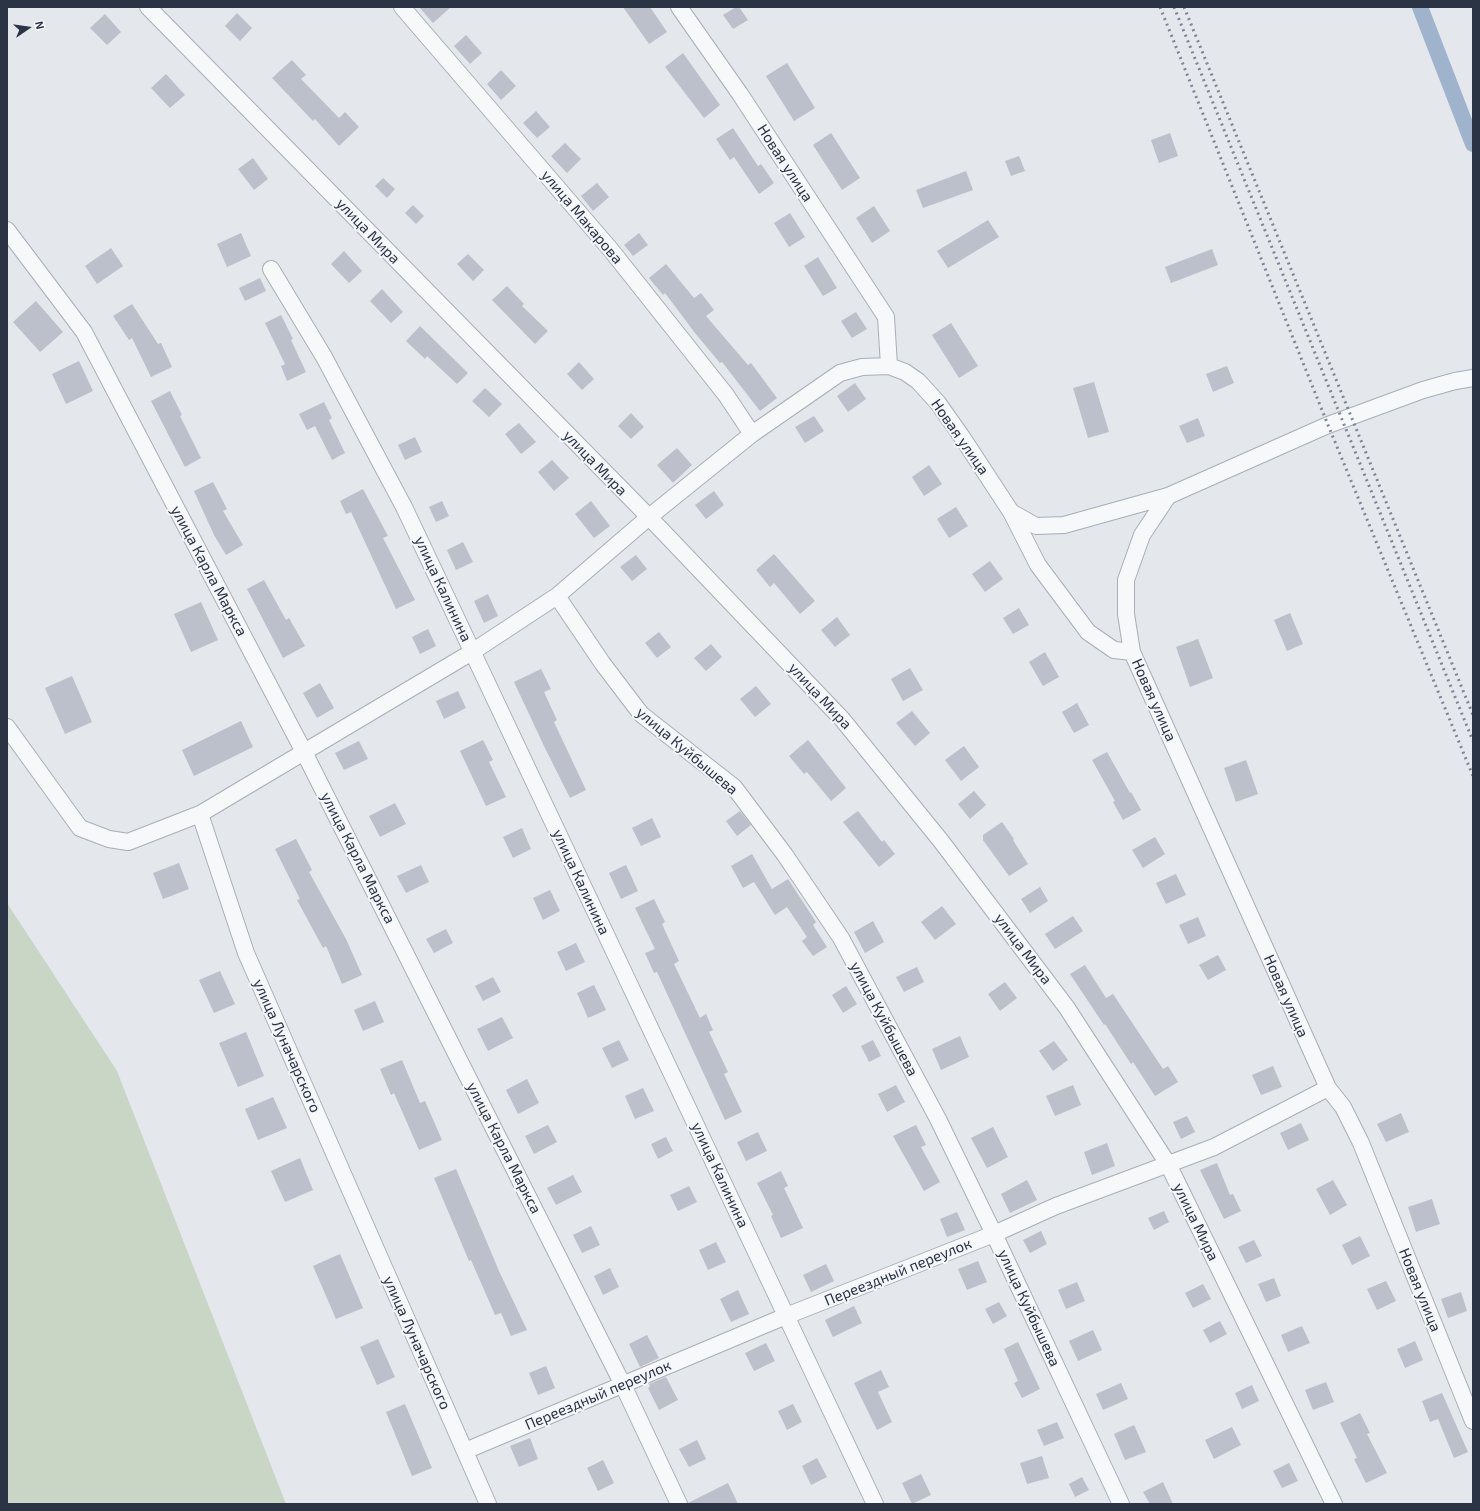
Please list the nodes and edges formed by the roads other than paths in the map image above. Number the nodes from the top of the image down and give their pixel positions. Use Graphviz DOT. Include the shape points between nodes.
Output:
graph roads {
  1 [pos="148,7"];
  2 [pos="402,7"];
  3 [pos="679,7"];
  4 [pos="7,230"];
  5 [pos="271,269"];
  6 [pos="889,366"];
  7 [pos="1473,378"];
  8 [pos="752,434"];
  9 [pos="1168,496"];
  10 [pos="1010,512"];
  11 [pos="649,517"];
  12 [pos="557,596"];
  13 [pos="472,652"];
  14 [pos="1132,652"];
  15 [pos="7,728"];
  16 [pos="304,752"];
  17 [pos="200,814"];
  18 [pos="1328,1088"];
  19 [pos="1168,1164"];
  20 [pos="994,1234"];
  21 [pos="786,1316"];
  22 [pos="623,1385"];
  23 [pos="1473,1421"];
  24 [pos="465,1451"];
  25 [pos="488,1504"];
  26 [pos="679,1504"];
  27 [pos="875,1504"];
  28 [pos="1121,1504"];
  29 [pos="1334,1504"];
  1 -- 11 [label="street, улица Мира"];
  2 -- 8 [label="street, улица Макарова" via="611,250 726,395"];
  3 -- 6 [label="street, Новая улица" via="740,94 886,317"];
  4 -- 16 [label="street, улица Карла Маркса" via="84,332"];
  5 -- 13 [label="street, улица Калинина" via="324,357 404,507"];
  6 -- 8 [label="street" via="862,367 840,374"];
  6 -- 10 [label="street, Новая улица" via="905,372 938,403"];
  7 -- 9 [label="street" via="1423,390 1328,425"];
  8 -- 11 [label="street"];
  9 -- 10 [label="street" via="1064,525 1036,526"];
  9 -- 14 [label="street" via="1142,536 1126,580 1126,614"];
  10 -- 14 [label="street, Новая улица" via="1038,565 1088,632 1114,650"];
  11 -- 12 [label="street"];
  11 -- 19 [label="street, улица Мира" via="842,719 921,817 1068,1008"];
  12 -- 13 [label="street"];
  12 -- 20 [label="street, улица Куйбышева" via="641,714 734,786 785,855 841,938 938,1119"];
  13 -- 16 [label="street"];
  13 -- 21 [label="street, улица Калинина"];
  14 -- 18 [label="street, Новая улица"];
  15 -- 17 [label="street" via="80,828 109,839 128,842"];
  16 -- 17 [label="street"];
  16 -- 22 [label="street, улица Карла Маркса"];
  17 -- 24 [label="street, улица Луначарского" via="246,953"];
  18 -- 19 [label="street, Переездный переулок" via="1214,1147"];
  18 -- 23 [label="street, Новая улица" via="1343,1107 1361,1143"];
  19 -- 20 [label="street, Переездный переулок" via="1056,1206"];
  19 -- 29 [label="street, улица Мира"];
  20 -- 21 [label="street, Переездный переулок"];
  20 -- 28 [label="street, улица Куйбышева"];
  21 -- 22 [label="street, Переездный переулок"];
  21 -- 27 [label="street, улица Калинина"];
  22 -- 24 [label="street, Переездный переулок"];
  22 -- 26 [label="street, улица Карла Маркса"];
  24 -- 25 [label="street, улица Луначарского"];
}
